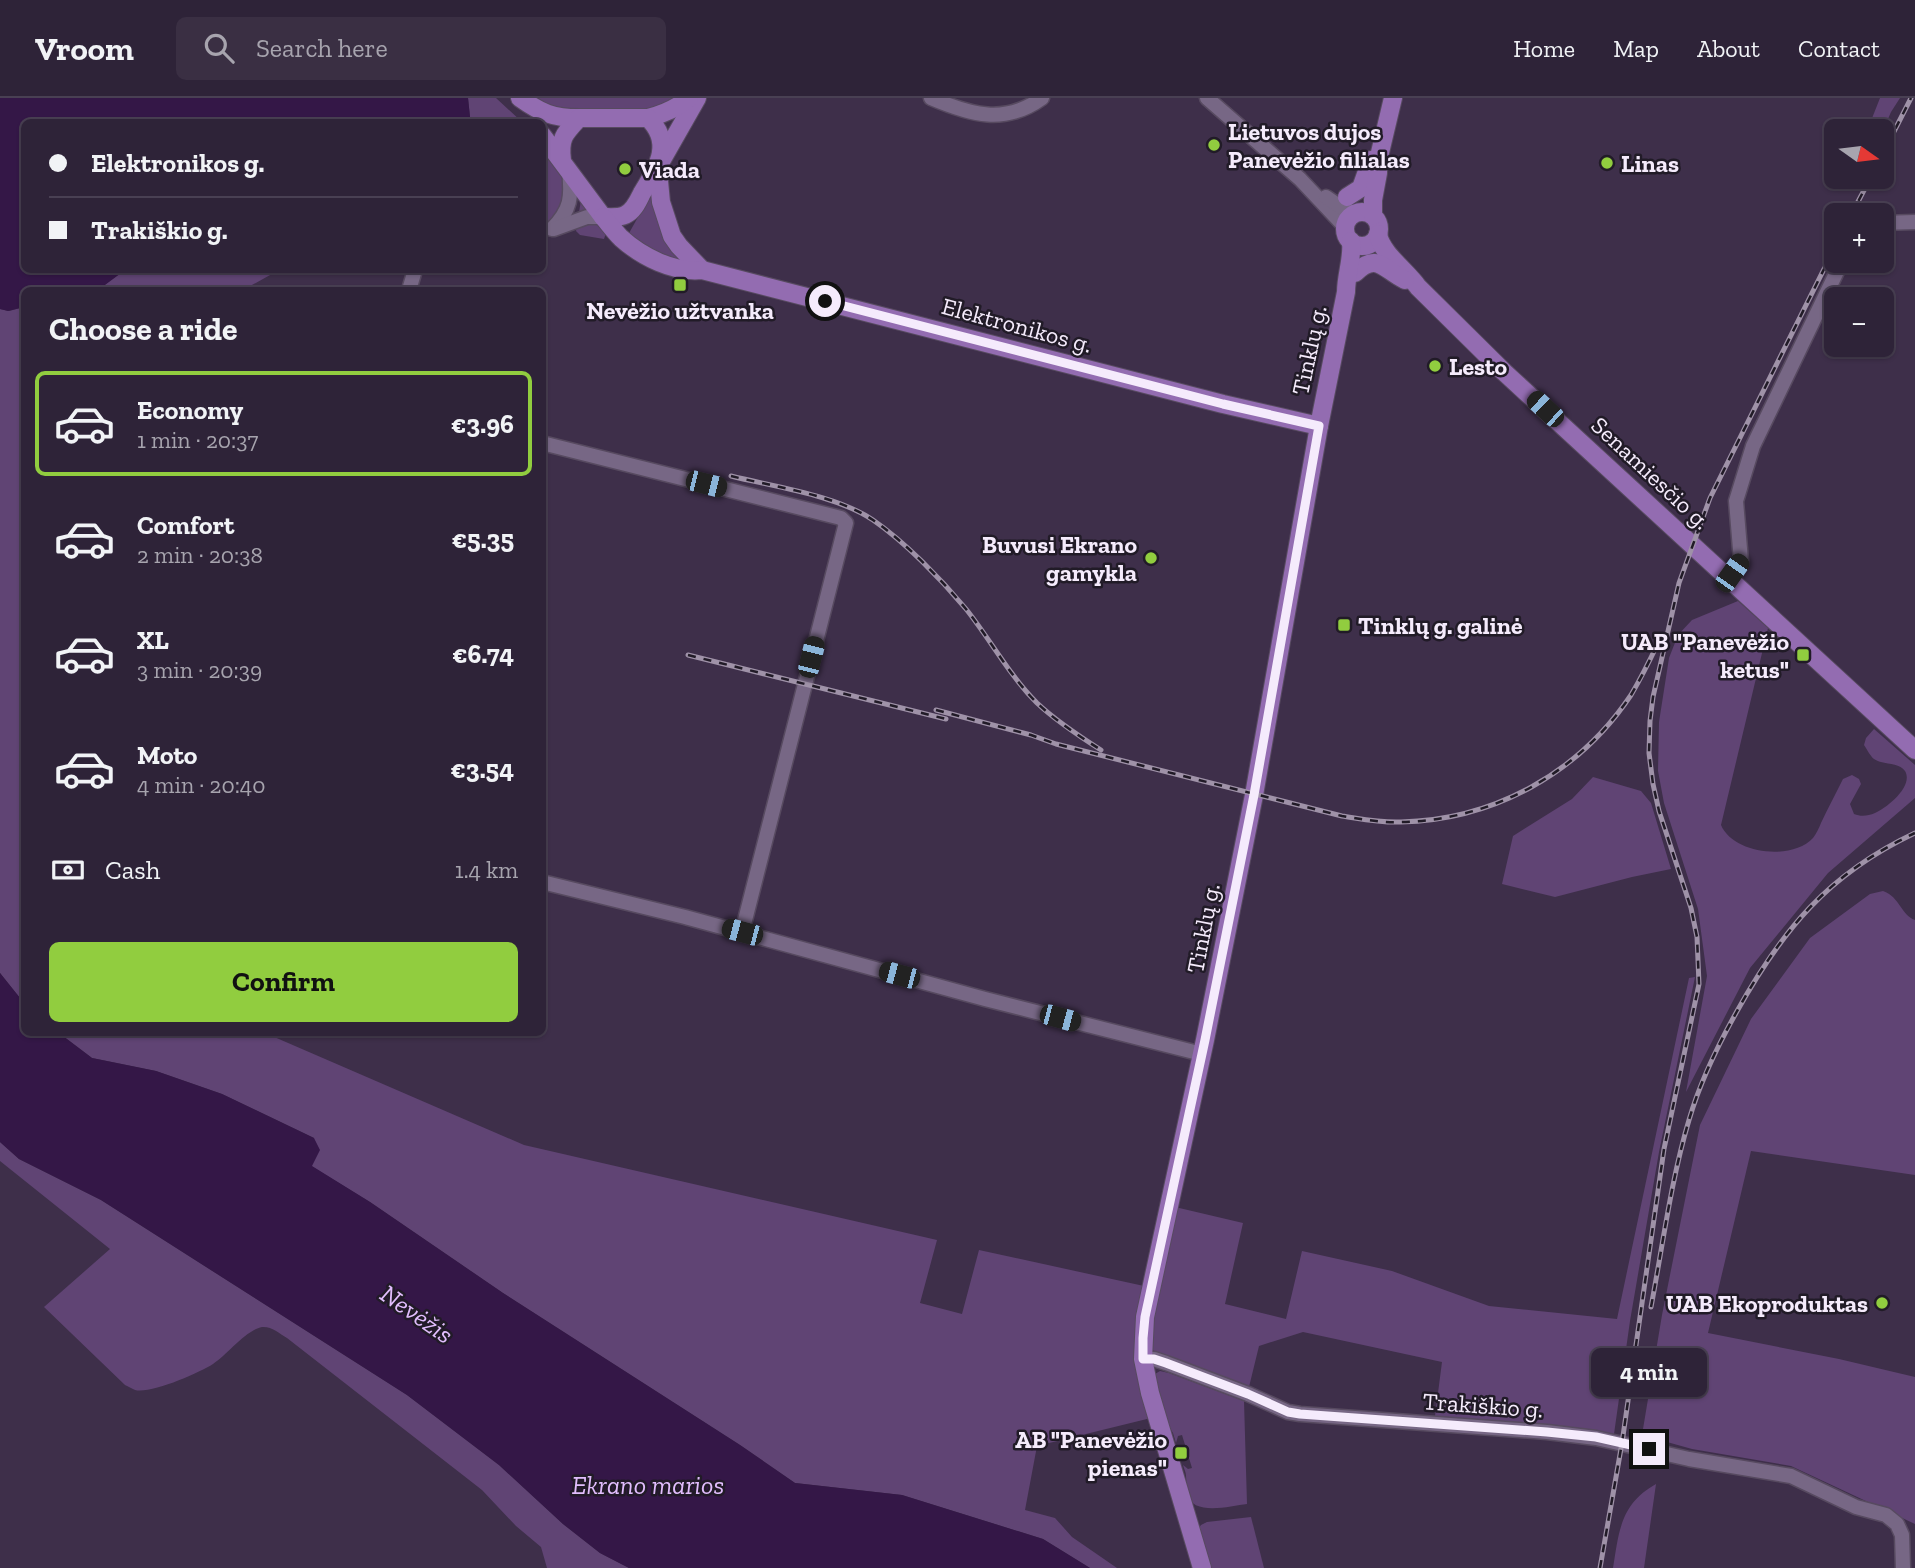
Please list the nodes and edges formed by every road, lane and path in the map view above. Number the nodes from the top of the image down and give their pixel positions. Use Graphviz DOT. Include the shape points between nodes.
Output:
graph roads {
  1 [pos="517,98"];
  2 [pos="689,98"];
  3 [pos="697,98"];
  4 [pos="932,98"];
  5 [pos="1042,98"];
  6 [pos="1207,98"];
  7 [pos="1393,98"];
  8 [pos="579,118"];
  9 [pos="648,118"];
  10 [pos="531,119"];
  11 [pos="1386,125"];
  12 [pos="546,140"];
  13 [pos="660,163"];
  14 [pos="566,165"];
  15 [pos="603,217"];
  16 [pos="1915,222"];
  17 [pos="1894,223"];
  18 [pos="547,229"];
  19 [pos="1361,230"];
  20 [pos="702,270"];
  21 [pos="1836,273"];
  22 [pos="1412,284"];
  23 [pos="1346,292"];
  24 [pos="1319,426"];
  25 [pos="546,444"];
  26 [pos="1728,578"];
  27 [pos="1915,750"];
  28 [pos="546,883"];
  29 [pos="742,932"];
  30 [pos="1202,1054"];
  31 [pos="1143,1359"];
  32 [pos="1202,1568"];
  33 [pos="1903,1568"];
  1 -- 8 [label="main road" via="545,114"];
  1 -- 10 [label="main road"];
  2 -- 9 [label="main road" via="679,107"];
  3 -- 13 [label="main road"];
  4 -- 5 [label="street" via="952,107 999,116"];
  6 -- 19 [label="street, Senamiesčio g." via="1342,208"];
  7 -- 11 [label="main road"];
  8 -- 9 [label="main road"];
  8 -- 14 [label="main road" via="561,142"];
  9 -- 13 [label="main road" via="661,137"];
  11 -- 19 [label="main road" via="1373,200"];
  11 -- 19 [label="main road" via="1365,181 1356,192"];
  12 -- 14 [label="main road"];
  13 -- 15 [label="main road" via="634,208 625,215"];
  13 -- 20 [label="main road" via="666,222 679,246"];
  14 -- 15 [label="main road"];
  14 -- 18 [label="street" via="571,192 567,210"];
  15 -- 18 [label="street"];
  15 -- 20 [label="main road, Elektronikos g." via="621,238 656,261"];
  16 -- 17 [label="street"];
  19 -- 22 [label="main road, Senamiesčio g." via="1382,246"];
  19 -- 22 [label="main road, Senamiesčio g." via="1377,263"];
  19 -- 23 [label="main road, Tinklų g." via="1355,273"];
  19 -- 23 [label="main road, Tinklų g." via="1352,249"];
  20 -- 24 [label="main road, Elektronikos g."];
  21 -- 26 [label="street" via="1753,446 1737,501 1741,561"];
  22 -- 26 [label="main road, Senamiesčio g."];
  23 -- 24 [label="main road, Tinklų g."];
  24 -- 30 [label="main road, Tinklų g." via="1259,769"];
  25 -- 29 [label="street" via="841,518 846,523"];
  26 -- 27 [label="main road, Senamiesčio g."];
  28 -- 29 [label="street"];
  29 -- 30 [label="street"];
  30 -- 31 [label="main road, Tinklų g." via="1145,1317"];
  31 -- 32 [label="main road, Tinklų g."];
  31 -- 33 [label="street, Trakiškio g." via="1166,1363 1288,1412 1596,1437 1791,1476 1856,1507 1886,1515 1902,1535"];
}
